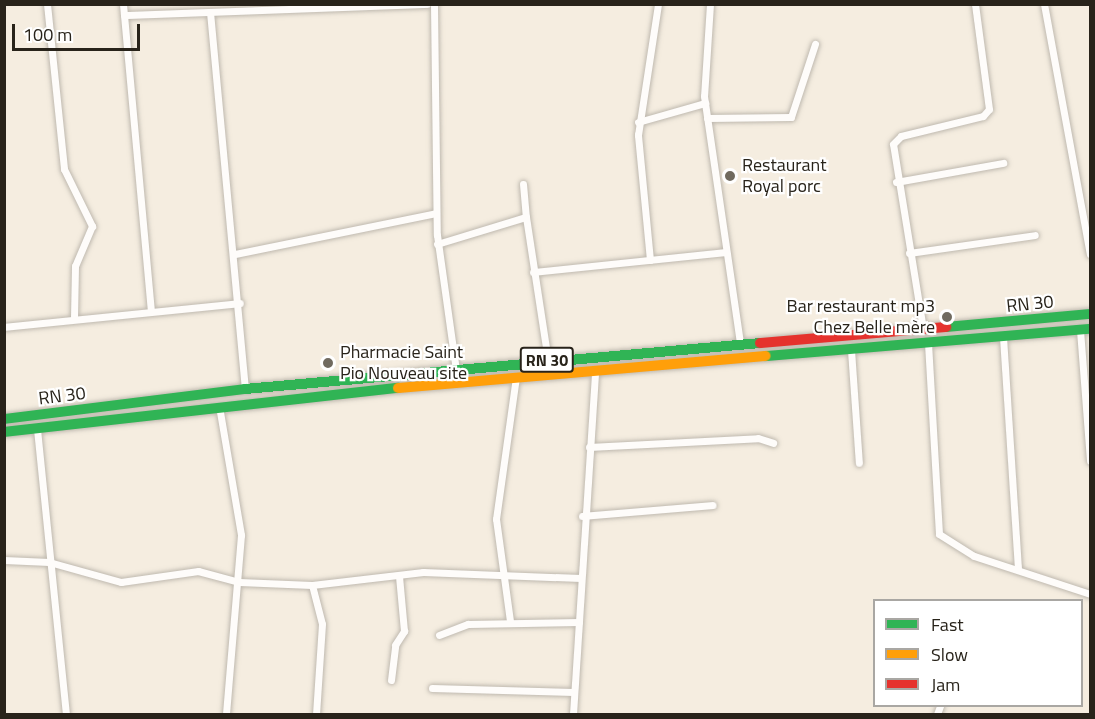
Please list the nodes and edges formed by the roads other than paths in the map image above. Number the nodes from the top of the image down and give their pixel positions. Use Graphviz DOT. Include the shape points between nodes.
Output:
graph roads {
  1 [pos="47,4"];
  2 [pos="123,4"];
  3 [pos="427,4"];
  4 [pos="434,4"];
  5 [pos="658,4"];
  6 [pos="710,4"];
  7 [pos="975,4"];
  8 [pos="1044,4"];
  9 [pos="210,12"];
  10 [pos="124,15"];
  11 [pos="815,44"];
  12 [pos="705,103"];
  13 [pos="707,118"];
  14 [pos="638,122"];
  15 [pos="1003,163"];
  16 [pos="896,182"];
  17 [pos="523,184"];
  18 [pos="436,213"];
  19 [pos="526,217"];
  20 [pos="1035,235"];
  21 [pos="437,244"];
  22 [pos="725,252"];
  23 [pos="909,253"];
  24 [pos="1090,254"];
  25 [pos="235,255"];
  26 [pos="650,260"];
  27 [pos="533,272"];
  28 [pos="240,303"];
  29 [pos="151,311"];
  30 [pos="1090,315"];
  31 [pos="74,318"];
  32 [pos="4,327"];
  33 [pos="923,329"];
  34 [pos="1085,329"];
  35 [pos="1003,337"];
  36 [pos="928,343"];
  37 [pos="740,344"];
  38 [pos="851,350"];
  39 [pos="548,360"];
  40 [pos="456,370"];
  41 [pos="595,370"];
  42 [pos="516,376"];
  43 [pos="245,389"];
  44 [pos="219,406"];
  45 [pos="1089,414"];
  46 [pos="4,419"];
  47 [pos="37,429"];
  48 [pos="4,432"];
  49 [pos="774,443"];
  50 [pos="589,447"];
  51 [pos="1090,461"];
  52 [pos="859,463"];
  53 [pos="714,505"];
  54 [pos="582,516"];
  55 [pos="4,560"];
  56 [pos="50,562"];
  57 [pos="1018,568"];
  58 [pos="399,576"];
  59 [pos="581,578"];
  60 [pos="502,579"];
  61 [pos="239,582"];
  62 [pos="312,585"];
  63 [pos="1090,594"];
  64 [pos="510,621"];
  65 [pos="579,622"];
  66 [pos="439,635"];
  67 [pos="391,680"];
  68 [pos="432,688"];
  69 [pos="573,692"];
  70 [pos="66,714"];
  71 [pos="225,714"];
  72 [pos="316,714"];
  73 [pos="573,714"];
  1 -- 31 [label="street" via="64,169 92,226 75,266"];
  2 -- 10 [label="street"];
  3 -- 9 [label="street"];
  4 -- 18 [label="street"];
  5 -- 14 [label="street"];
  6 -- 12 [label="street"];
  7 -- 16 [label="street" via="988,109 983,116 901,136 893,144"];
  8 -- 24 [label="street"];
  9 -- 10 [label="street"];
  9 -- 25 [label="street"];
  10 -- 29 [label="street"];
  11 -- 13 [label="street" via="791,117"];
  12 -- 13 [label="street"];
  12 -- 14 [label="street"];
  13 -- 22 [label="street"];
  14 -- 26 [label="street"];
  15 -- 16 [label="street"];
  16 -- 23 [label="street"];
  17 -- 19 [label="street"];
  18 -- 21 [label="street"];
  18 -- 25 [label="street"];
  19 -- 21 [label="street"];
  19 -- 27 [label="street"];
  20 -- 23 [label="street"];
  21 -- 40 [label="street"];
  22 -- 26 [label="street"];
  22 -- 37 [label="street"];
  23 -- 33 [label="street"];
  25 -- 28 [label="street"];
  26 -- 27 [label="street"];
  27 -- 39 [label="street"];
  28 -- 29 [label="street"];
  28 -- 43 [label="street"];
  29 -- 31 [label="street"];
  30 -- 33 [label="main road, RN 30 / RN 30"];
  31 -- 32 [label="street"];
  33 -- 37 [label="main road, RN 30 / RN 30"];
  34 -- 35 [label="main road, RN 30"];
  34 -- 45 [label="street"];
  35 -- 36 [label="main road, RN 30"];
  35 -- 57 [label="street"];
  36 -- 38 [label="main road, RN 30"];
  36 -- 57 [label="street" via="939,534 974,556"];
  37 -- 39 [label="main road, RN 30 / RN 30"];
  38 -- 41 [label="main road, RN 30"];
  38 -- 52 [label="street"];
  39 -- 40 [label="main road, RN 30 / RN 30"];
  40 -- 43 [label="main road, RN 30 / RN 30"];
  41 -- 42 [label="main road, RN 30"];
  41 -- 50 [label="street"];
  42 -- 44 [label="main road, RN 30"];
  42 -- 60 [label="street" via="496,519"];
  43 -- 46 [label="main road, RN 30 / RN 30"];
  44 -- 47 [label="main road, RN 30"];
  44 -- 61 [label="street" via="241,535"];
  45 -- 51 [label="street"];
  47 -- 48 [label="main road, RN 30"];
  47 -- 56 [label="street"];
  49 -- 50 [label="street" via="758,438"];
  50 -- 54 [label="street"];
  53 -- 54 [label="street"];
  54 -- 59 [label="street"];
  55 -- 56 [label="street"];
  56 -- 61 [label="street" via="99,580 141,580 198,571"];
  56 -- 70 [label="street"];
  57 -- 63 [label="street"];
  58 -- 60 [label="street" via="463,572"];
  58 -- 62 [label="street"];
  58 -- 67 [label="street" via="404,631 395,645"];
  59 -- 60 [label="street"];
  59 -- 65 [label="street"];
  60 -- 64 [label="street"];
  61 -- 62 [label="street"];
  61 -- 71 [label="street"];
  62 -- 72 [label="street" via="322,624"];
  64 -- 65 [label="street"];
  64 -- 66 [label="street" via="455,626"];
  65 -- 69 [label="street"];
  68 -- 69 [label="street"];
  69 -- 73 [label="street"];
}
